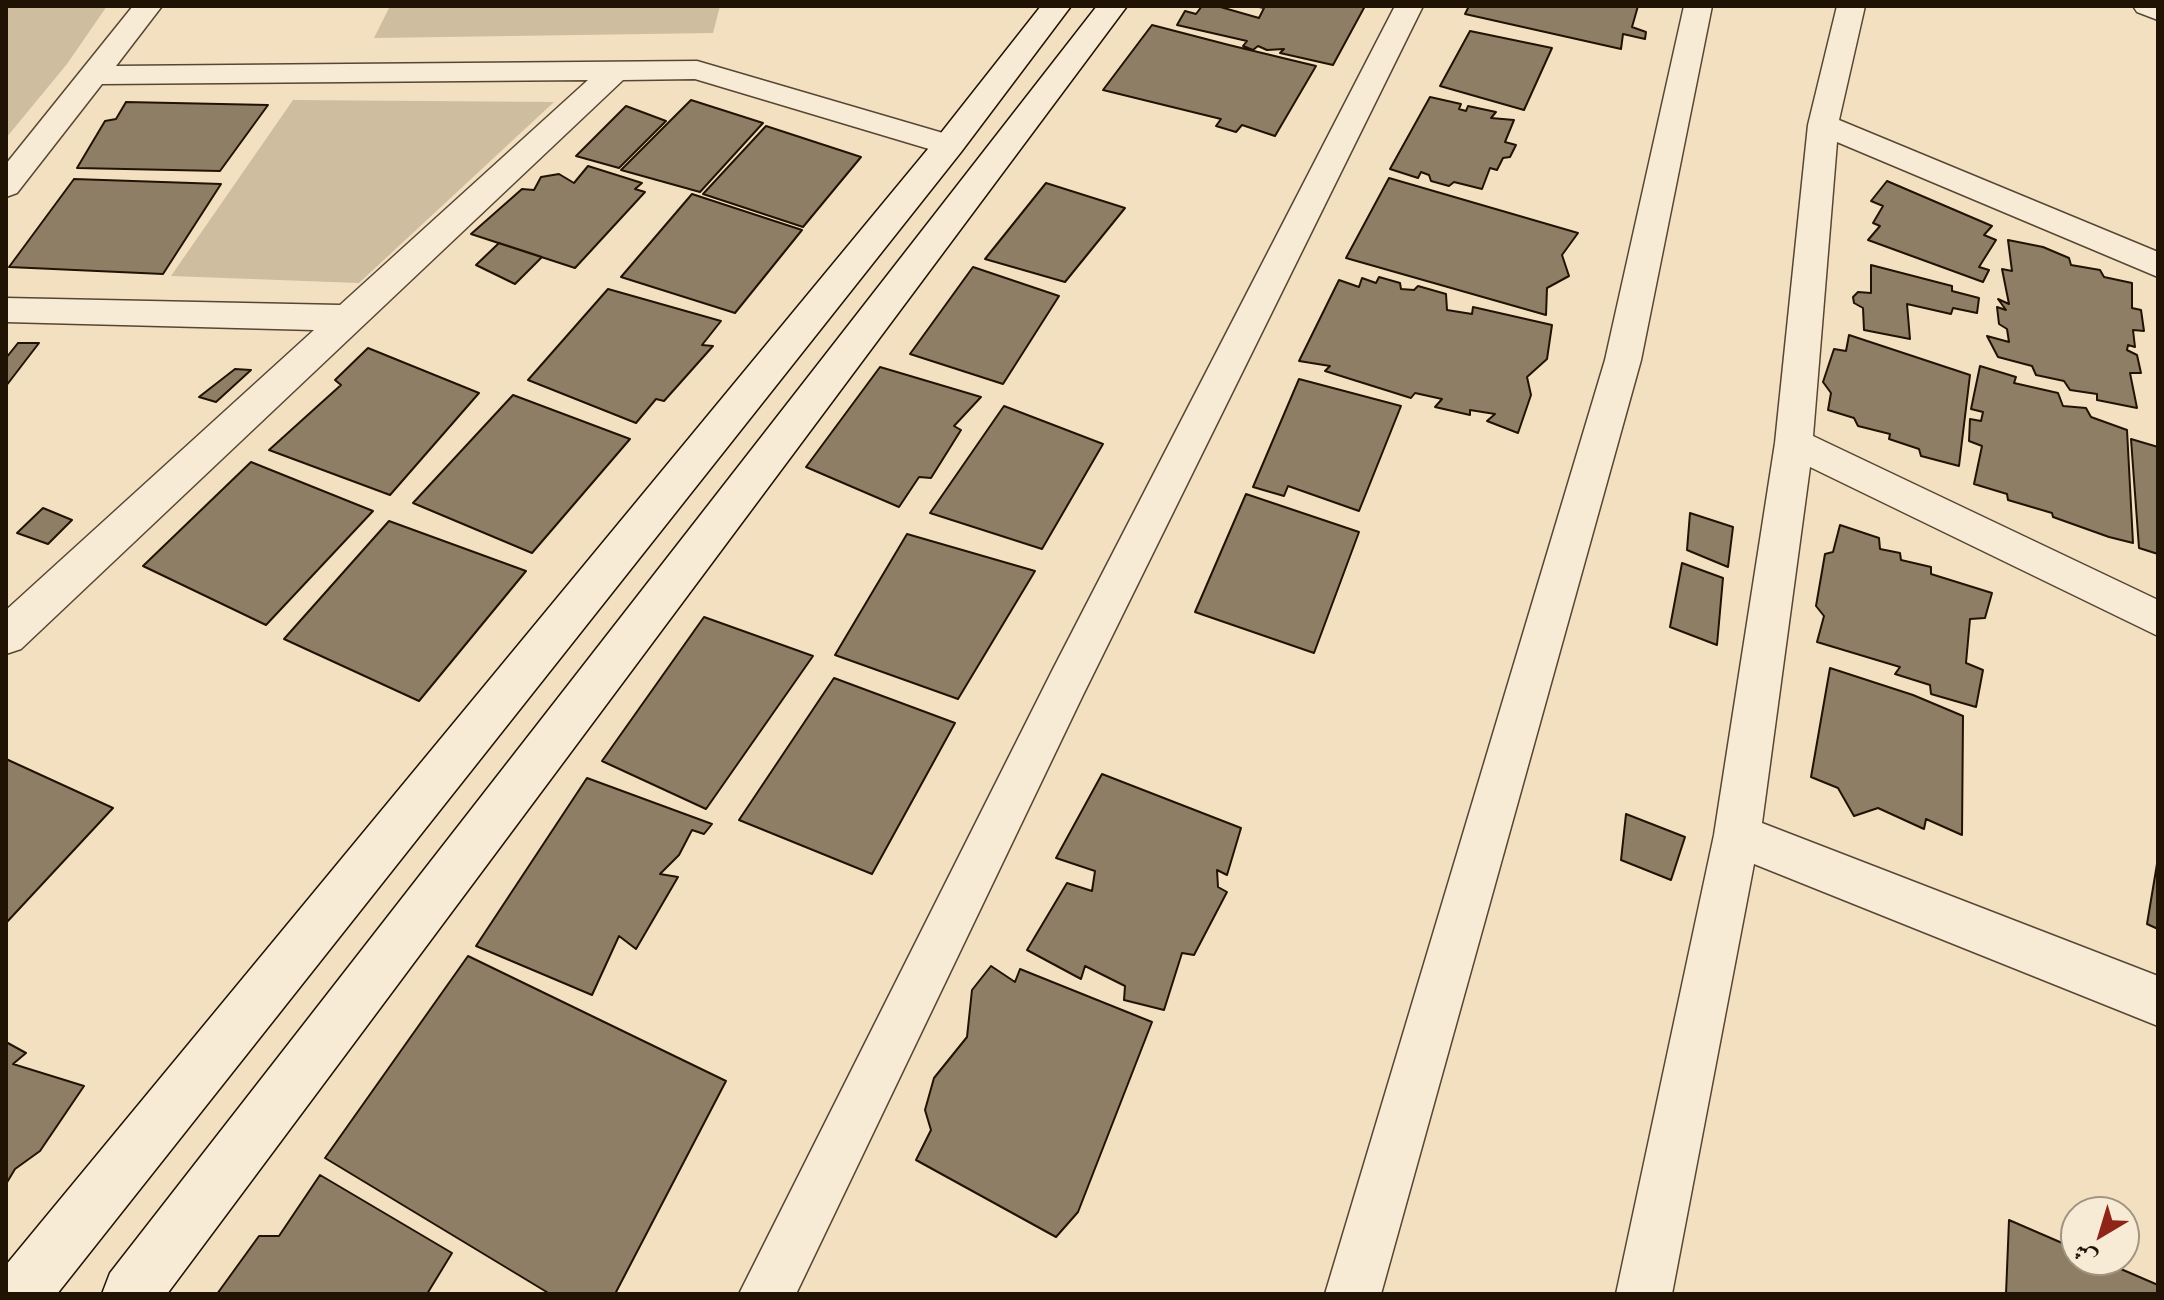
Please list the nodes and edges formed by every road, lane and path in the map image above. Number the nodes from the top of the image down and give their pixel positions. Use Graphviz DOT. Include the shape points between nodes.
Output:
graph roads {
  1 [pos="148,6"];
  2 [pos="1056,6"];
  3 [pos="1112,6"];
  4 [pos="1409,6"];
  5 [pos="1698,6"];
  6 [pos="1851,6"];
  7 [pos="2147,6"];
  8 [pos="2158,11"];
  9 [pos="615,71"];
  10 [pos="94,75"];
  11 [pos="1823,125"];
  12 [pos="949,145"];
  13 [pos="6,186"];
  14 [pos="2158,265"];
  15 [pos="6,310"];
  16 [pos="349,318"];
  17 [pos="1794,443"];
  18 [pos="2158,619"];
  19 [pos="6,636"];
  20 [pos="1737,835"];
  21 [pos="2158,1001"];
  22 [pos="20,1294"];
  23 [pos="131,1294"];
  24 [pos="767,1294"];
  25 [pos="1353,1294"];
  26 [pos="1644,1294"];
  1 -- 10 [label="street"];
  2 -- 12 [label="street"];
  3 -- 23 [label="street"];
  4 -- 24 [label="street"];
  5 -- 25 [label="street" via="1623,360"];
  6 -- 11 [label="street"];
  7 -- 8 [label="street"];
  9 -- 10 [label="street"];
  9 -- 12 [label="street" via="697,70"];
  9 -- 16 [label="street"];
  10 -- 13 [label="street"];
  11 -- 14 [label="street"];
  11 -- 17 [label="street"];
  12 -- 22 [label="street"];
  15 -- 16 [label="street"];
  16 -- 19 [label="street"];
  17 -- 18 [label="street"];
  17 -- 20 [label="street"];
  20 -- 21 [label="street"];
  20 -- 26 [label="street"];
}
